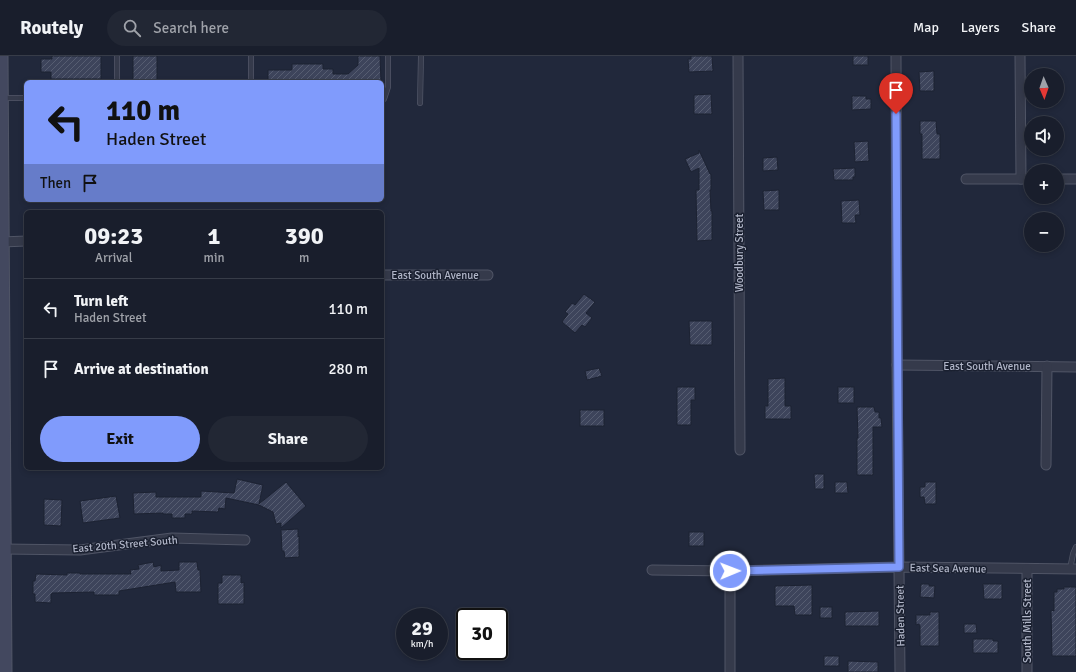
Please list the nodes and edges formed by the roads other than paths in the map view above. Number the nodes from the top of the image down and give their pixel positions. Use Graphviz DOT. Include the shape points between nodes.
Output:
graph roads {
  1 [pos="1,56"];
  2 [pos="117,56"];
  3 [pos="251,56"];
  4 [pos="388,56"];
  5 [pos="421,56"];
  6 [pos="738,56"];
  7 [pos="896,56"];
  8 [pos="1020,56"];
  9 [pos="117,80"];
  10 [pos="251,80"];
  11 [pos="2,98"];
  12 [pos="24,98"];
  13 [pos="384,99"];
  14 [pos="420,103"];
  15 [pos="1021,179"];
  16 [pos="1064,179"];
  17 [pos="1076,179"];
  18 [pos="966,180"];
  19 [pos="24,241"];
  20 [pos="2,242"];
  21 [pos="384,275"];
  22 [pos="488,275"];
  23 [pos="897,366"];
  24 [pos="1047,366"];
  25 [pos="1076,367"];
  26 [pos="740,450"];
  27 [pos="1046,466"];
  28 [pos="245,540"];
  29 [pos="1076,547"];
  30 [pos="4,549"];
  31 [pos="899,567"];
  32 [pos="1027,569"];
  33 [pos="1073,569"];
  34 [pos="652,570"];
  35 [pos="730,571"];
  36 [pos="5,672"];
  37 [pos="730,672"];
  38 [pos="900,672"];
  39 [pos="1027,672"];
  1 -- 11 [label="main road"];
  2 -- 9 [label="lane"];
  3 -- 10 [label="lane"];
  4 -- 13 [label="lane" via="388,87"];
  5 -- 14 [label="lane"];
  6 -- 26 [label="street, Woodbury Street"];
  7 -- 23 [label="street, Haden Street"];
  8 -- 15 [label="street"];
  11 -- 12 [label="lane"];
  11 -- 20 [label="main road"];
  15 -- 18 [label="street"];
  16 -- 17 [label="street"];
  19 -- 20 [label="street"];
  20 -- 30 [label="main road"];
  21 -- 22 [label="street, East South Avenue"];
  23 -- 24 [label="street, East South Avenue"];
  23 -- 31 [label="street, Haden Street"];
  24 -- 25 [label="street, East South Avenue"];
  24 -- 27 [label="street"];
  28 -- 30 [label="street, East 20th Street South" via="172,538 80,550"];
  29 -- 33 [label="lane" via="1073,554"];
  30 -- 36 [label="main road"];
  31 -- 32 [label="street, East Sea Avenue"];
  31 -- 35 [label="street, East Sea Avenue"];
  31 -- 38 [label="street, Haden Street"];
  32 -- 33 [label="street, East Sea Avenue"];
  32 -- 39 [label="street, South Mills Street"];
  34 -- 35 [label="street, East Sea Avenue"];
  35 -- 37 [label="street"];
}
